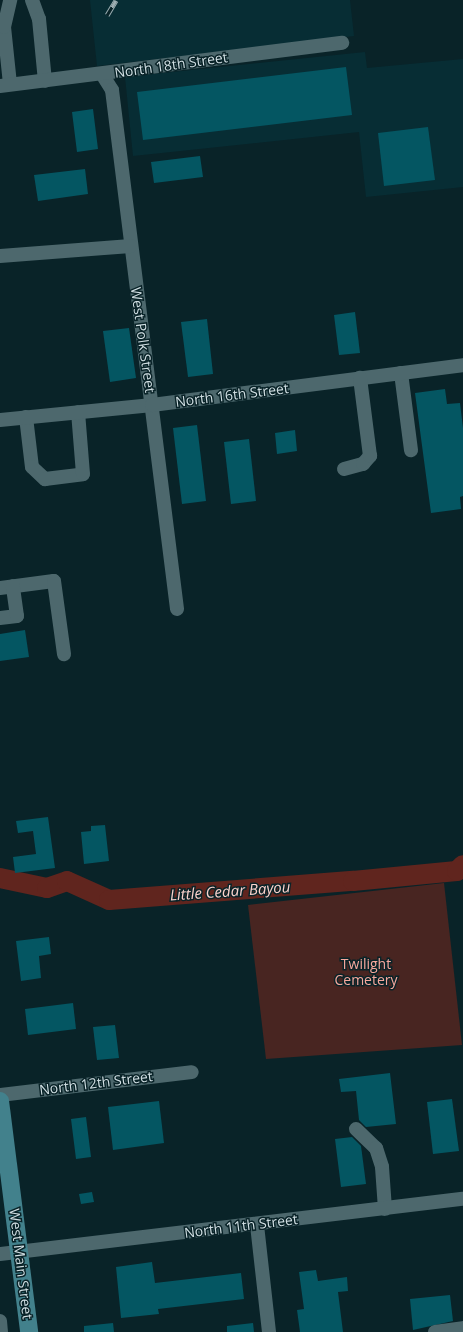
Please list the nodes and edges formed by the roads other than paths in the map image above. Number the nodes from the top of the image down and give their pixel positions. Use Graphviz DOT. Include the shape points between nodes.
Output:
graph roads {
  1 [pos="10,0"];
  2 [pos="32,0"];
  3 [pos="342,42"];
  4 [pos="102,74"];
  5 [pos="45,81"];
  6 [pos="5,85"];
  7 [pos="131,246"];
  8 [pos="0,256"];
  9 [pos="463,365"];
  10 [pos="401,373"];
  11 [pos="360,378"];
  12 [pos="152,405"];
  13 [pos="78,412"];
  14 [pos="26,417"];
  15 [pos="0,420"];
  16 [pos="411,450"];
  17 [pos="344,469"];
  18 [pos="7,587"];
  19 [pos="177,609"];
  20 [pos="0,618"];
  21 [pos="64,654"];
  22 [pos="192,1072"];
  23 [pos="0,1095"];
  24 [pos="0,1100"];
  25 [pos="2,1127"];
  26 [pos="356,1129"];
  27 [pos="463,1199"];
  28 [pos="385,1209"];
  29 [pos="257,1225"];
  30 [pos="19,1252"];
  31 [pos="0,1254"];
  32 [pos="0,1321"];
  33 [pos="463,1328"];
  34 [pos="1,1332"];
  35 [pos="29,1332"];
  36 [pos="269,1332"];
  37 [pos="435,1332"];
  1 -- 6 [label="street" via="4,27"];
  2 -- 5 [label="street" via="39,19"];
  3 -- 4 [label="street, North 18th Street"];
  4 -- 5 [label="street, North 18th Street"];
  4 -- 7 [label="street, West Polk Street" via="112,90"];
  5 -- 6 [label="street, North 18th Street"];
  7 -- 8 [label="street"];
  7 -- 12 [label="street, West Polk Street"];
  9 -- 10 [label="street, North 16th Street"];
  10 -- 11 [label="street, North 16th Street"];
  10 -- 16 [label="street"];
  11 -- 12 [label="street, North 16th Street"];
  11 -- 17 [label="street" via="370,456 364,464"];
  12 -- 13 [label="street, North 16th Street"];
  12 -- 19 [label="street, West Polk Street"];
  13 -- 14 [label="street, North 16th Street"];
  13 -- 14 [label="street" via="83,474 45,479 32,467"];
  14 -- 15 [label="street, North 16th Street"];
  18 -- 20 [label="street" via="17,616"];
  18 -- 21 [label="street" via="54,581"];
  22 -- 23 [label="street, North 12th Street"];
  24 -- 25 [label="main road, West Main Street"];
  25 -- 30 [label="main road, West Main Street"];
  26 -- 28 [label="street" via="376,1148 382,1168"];
  27 -- 28 [label="street, North 11th Street"];
  28 -- 29 [label="street, North 11th Street"];
  29 -- 30 [label="street, North 11th Street"];
  29 -- 36 [label="street"];
  30 -- 31 [label="street, North 11th Street"];
  30 -- 35 [label="main road, West Main Street"];
  32 -- 34 [label="street"];
  33 -- 37 [label="street"];
}
